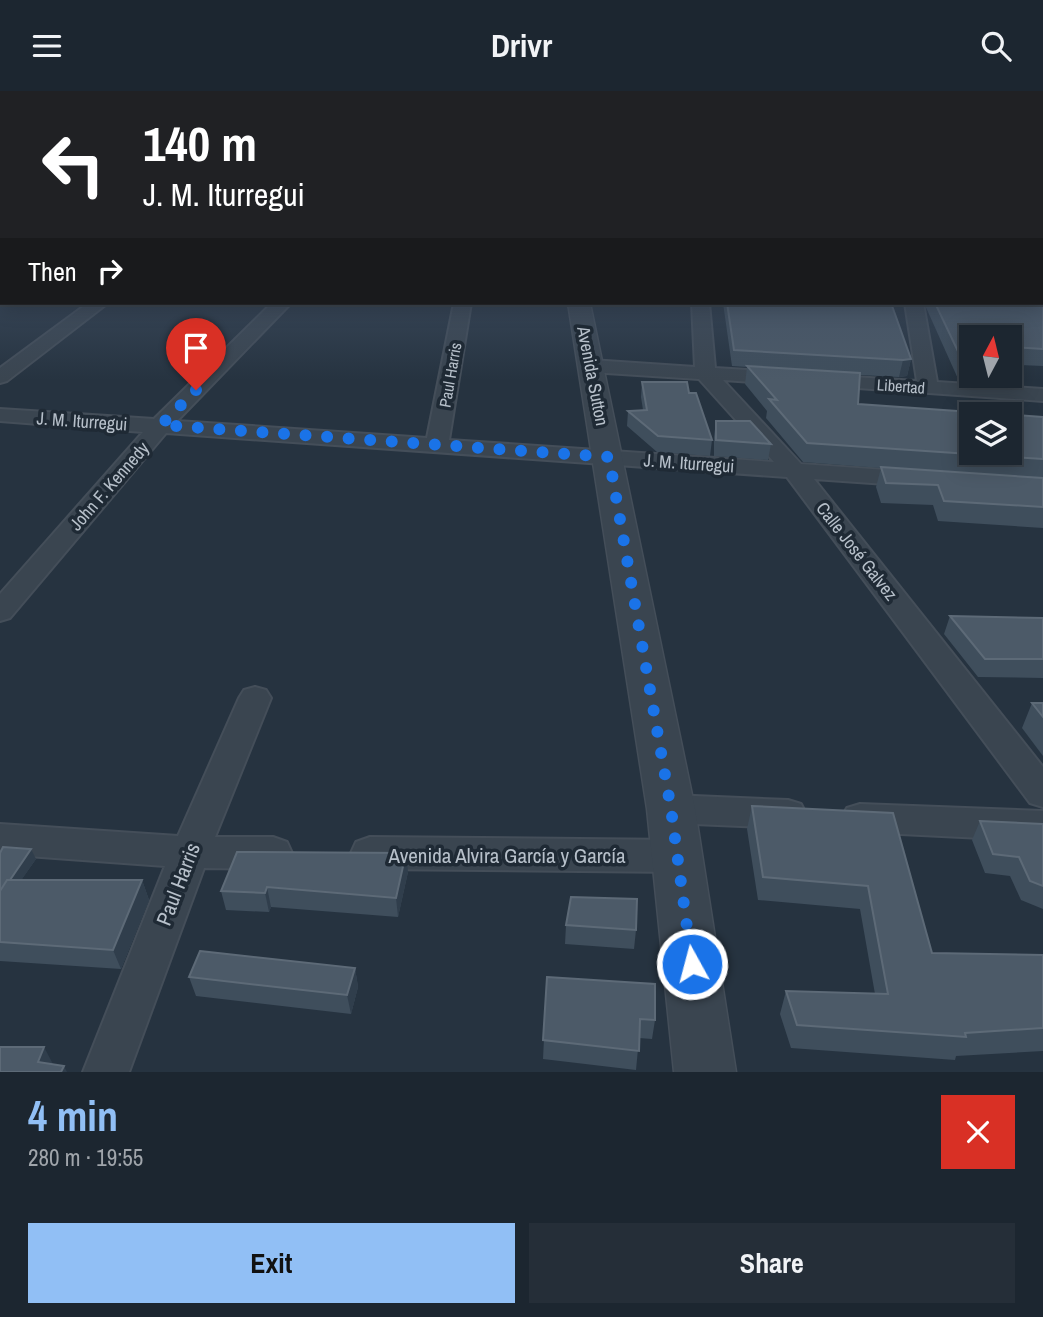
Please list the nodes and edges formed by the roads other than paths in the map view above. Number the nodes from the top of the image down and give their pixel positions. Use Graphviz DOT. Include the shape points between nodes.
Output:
graph roads {
  1 [pos="96,305"];
  2 [pos="280,305"];
  3 [pos="463,305"];
  4 [pos="579,305"];
  5 [pos="701,305"];
  6 [pos="914,305"];
  7 [pos="591,366"];
  8 [pos="705,373"];
  9 [pos="0,377"];
  10 [pos="928,388"];
  11 [pos="1043,395"];
  12 [pos="0,415"];
  13 [pos="161,425"];
  14 [pos="438,446"];
  15 [pos="609,457"];
  16 [pos="795,471"];
  17 [pos="933,481"];
  18 [pos="0,612"];
  19 [pos="256,698"];
  20 [pos="1043,793"];
  21 [pos="671,809"];
  22 [pos="1043,826"];
  23 [pos="0,839"];
  24 [pos="190,852"];
  25 [pos="678,856"];
  26 [pos="106,1072"];
  27 [pos="705,1072"];
  1 -- 9 [label="street"];
  2 -- 13 [label="street, John F. Kennedy"];
  3 -- 14 [label="street, Paul Harris"];
  4 -- 7 [label="street, Avenida Sutton"];
  5 -- 8 [label="street"];
  6 -- 10 [label="street"];
  7 -- 8 [label="street, Libertad"];
  7 -- 15 [label="street, Avenida Sutton"];
  8 -- 10 [label="street, Libertad"];
  8 -- 16 [label="street, Calle José Galvez"];
  10 -- 11 [label="street, Libertad"];
  12 -- 13 [label="street, J. M. Iturregui"];
  13 -- 14 [label="street, J. M. Iturregui"];
  13 -- 18 [label="street, John F. Kennedy"];
  14 -- 15 [label="street, J. M. Iturregui"];
  15 -- 16 [label="street, J. M. Iturregui"];
  15 -- 21 [label="street, Avenida Sutton"];
  16 -- 17 [label="street, J. M. Iturregui"];
  16 -- 20 [label="street, Calle José Galvez"];
  19 -- 24 [label="street, Paul Harris"];
  21 -- 22 [label="street"];
  21 -- 25 [label="street, Avenida Sutton"];
  23 -- 24 [label="street, Avenida Alvira García y García"];
  24 -- 25 [label="street, Avenida Alvira García y García"];
  24 -- 26 [label="street, Paul Harris"];
  25 -- 27 [label="street, Avenida Sutton"];
}
